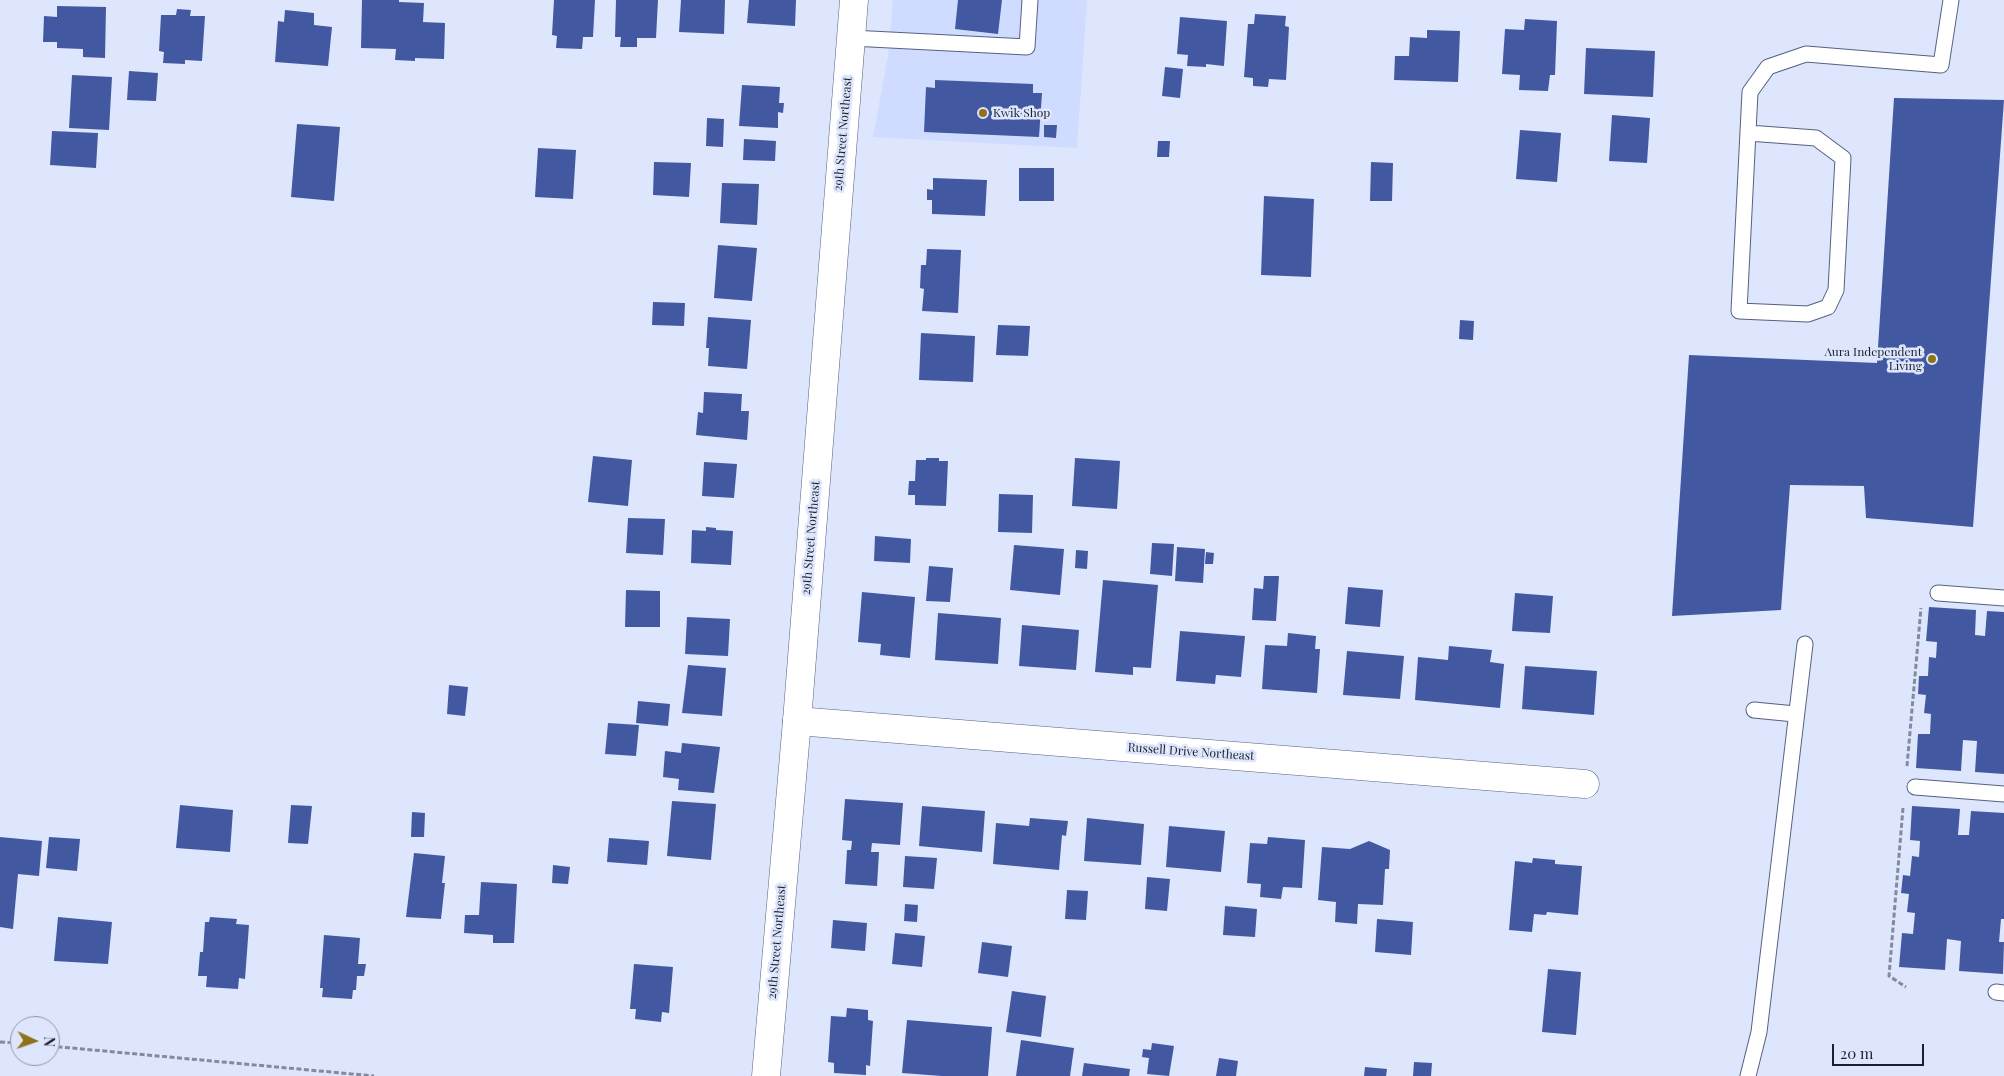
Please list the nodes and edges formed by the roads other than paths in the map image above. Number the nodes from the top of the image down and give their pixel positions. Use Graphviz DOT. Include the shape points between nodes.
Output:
graph roads {
  1 [pos="854,0"];
  2 [pos="1030,0"];
  3 [pos="1951,0"];
  4 [pos="851,38"];
  5 [pos="1748,133"];
  6 [pos="1938,593"];
  7 [pos="2004,598"];
  8 [pos="1805,644"];
  9 [pos="1754,710"];
  10 [pos="1796,714"];
  11 [pos="796,721"];
  12 [pos="1585,784"];
  13 [pos="1915,787"];
  14 [pos="2004,794"];
  15 [pos="766,1076"];
  16 [pos="1748,1076"];
  1 -- 4 [label="main road, 29th Street Northeast"];
  2 -- 4 [label="lane" via="1027,47"];
  3 -- 5 [label="lane" via="1941,65 1806,54 1768,67 1750,92"];
  4 -- 11 [label="main road, 29th Street Northeast"];
  5 -- 5 [label="lane" via="1739,311 1808,314 1828,307 1836,290 1843,158 1816,138"];
  6 -- 7 [label="lane"];
  8 -- 10 [label="lane"];
  9 -- 10 [label="lane"];
  10 -- 16 [label="lane" via="1759,1032"];
  11 -- 12 [label="main road, Russell Drive Northeast"];
  11 -- 15 [label="main road, 29th Street Northeast"];
  13 -- 14 [label="lane"];
}
